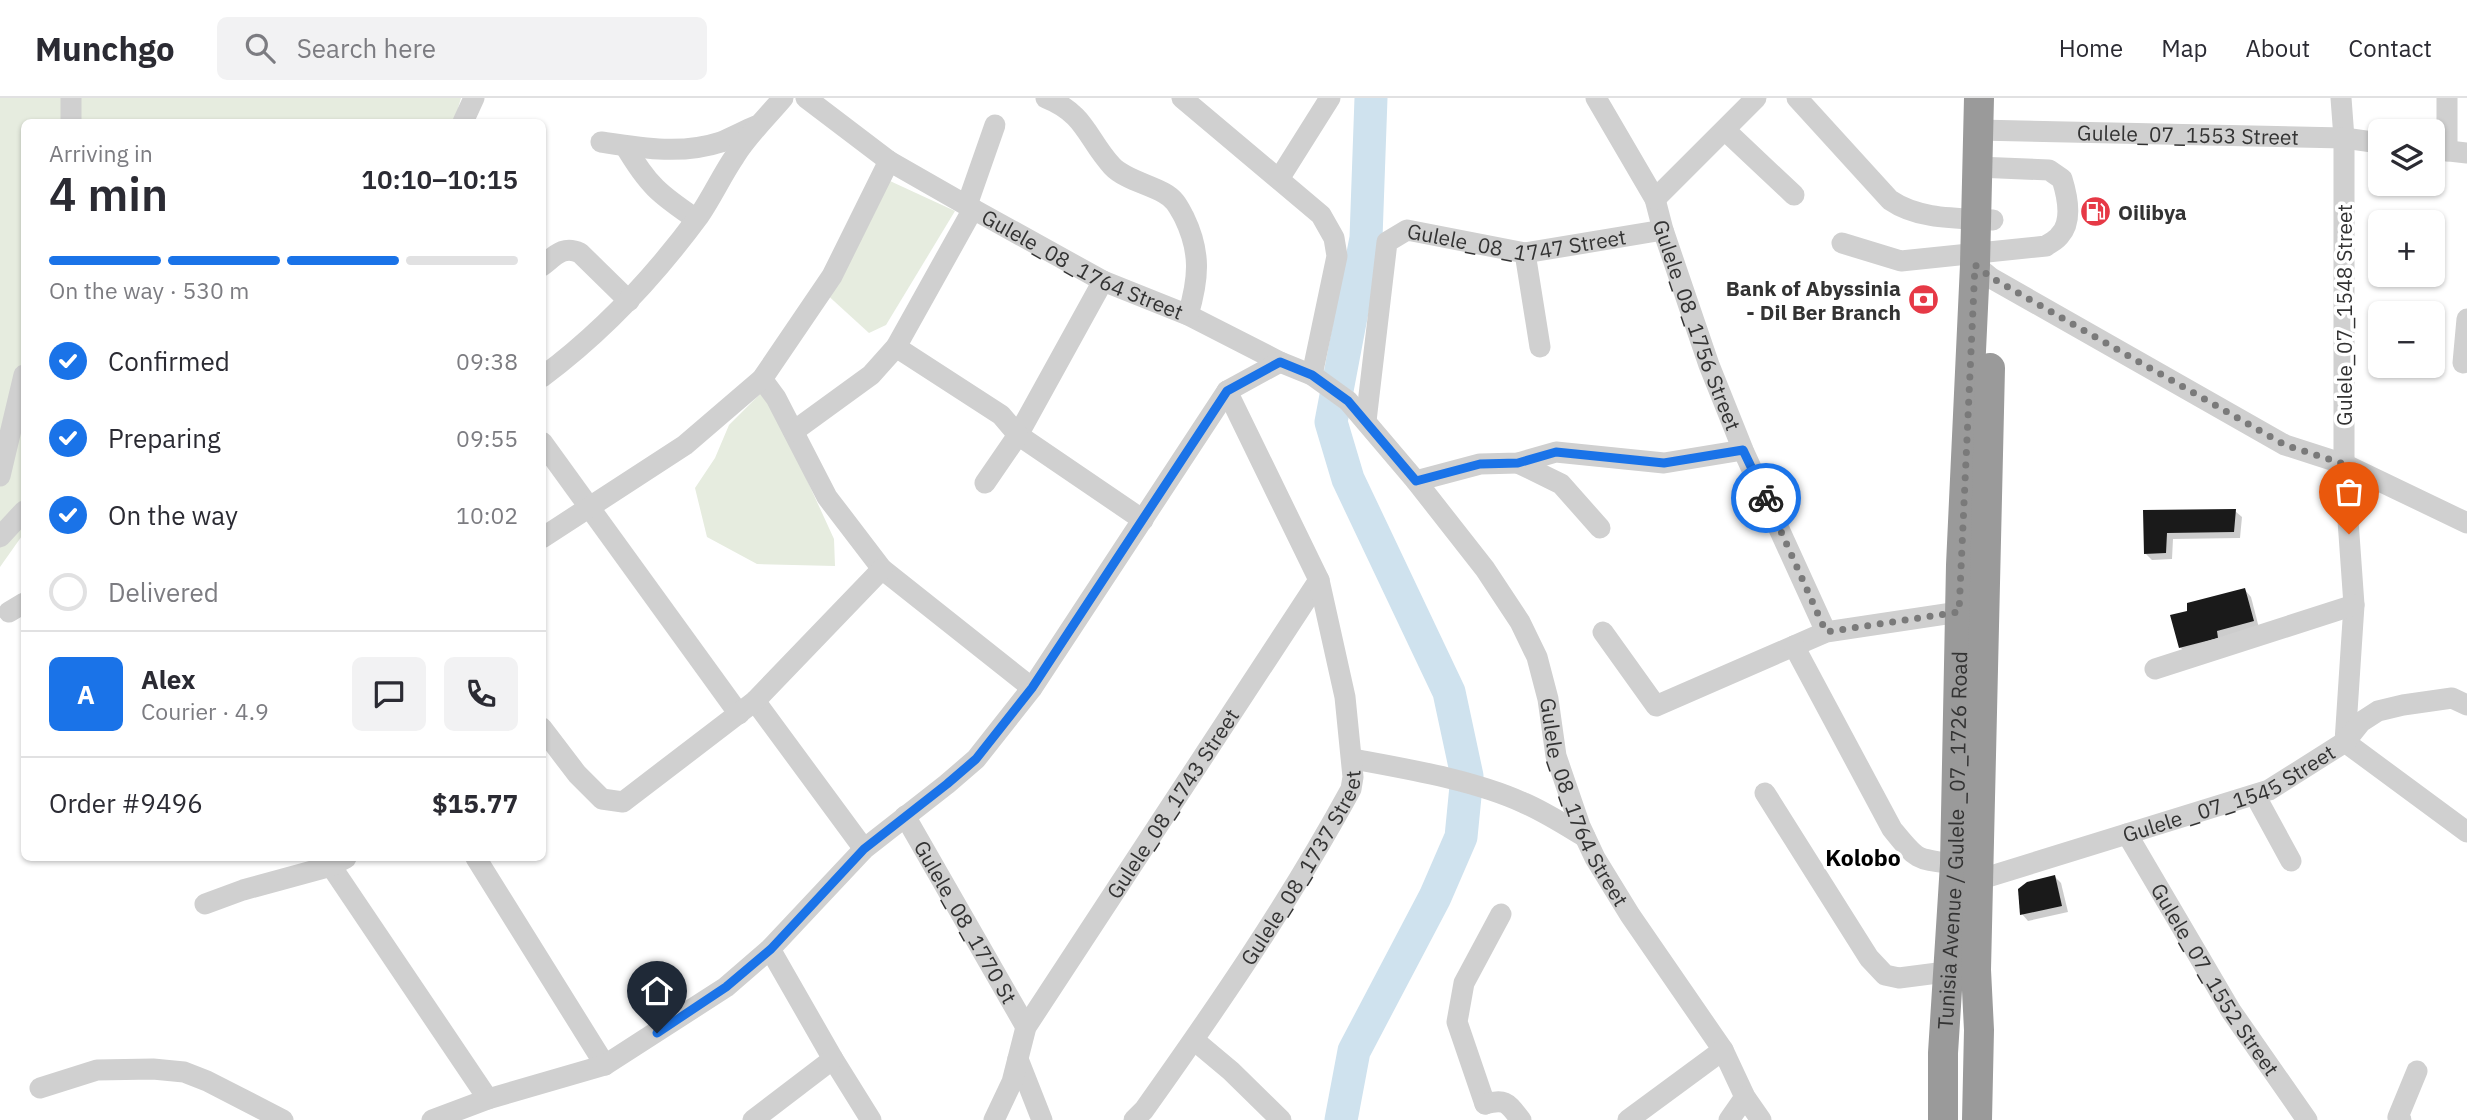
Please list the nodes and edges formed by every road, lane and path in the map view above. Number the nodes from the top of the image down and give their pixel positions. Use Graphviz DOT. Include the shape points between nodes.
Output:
graph roads {
  1 [pos="71,98"];
  2 [pos="474,98"];
  3 [pos="783,98"];
  4 [pos="806,98"];
  5 [pos="1046,98"];
  6 [pos="1182,98"];
  7 [pos="1330,98"];
  8 [pos="1596,98"];
  9 [pos="1756,98"];
  10 [pos="1797,98"];
  11 [pos="1979,98"];
  12 [pos="1995,98"];
  13 [pos="2341,98"];
  14 [pos="2447,98"];
  15 [pos="71,119"];
  16 [pos="464,119"];
  17 [pos="761,124"];
  18 [pos="995,125"];
  19 [pos="1725,130"];
  20 [pos="1986,131"];
  21 [pos="2344,138"];
  22 [pos="2368,141"];
  23 [pos="601,142"];
  24 [pos="625,146"];
  25 [pos="2449,151"];
  26 [pos="889,161"];
  27 [pos="1985,167"];
  28 [pos="1279,179"];
  29 [pos="1794,195"];
  30 [pos="1655,199"];
  31 [pos="970,207"];
  32 [pos="696,219"];
  33 [pos="1984,219"];
  34 [pos="1663,230"];
  35 [pos="1842,243"];
  36 [pos="1525,253"];
  37 [pos="1984,262"];
  38 [pos="546,264"];
  39 [pos="1104,281"];
  40 [pos="629,301"];
  41 [pos="1188,315"];
  42 [pos="2467,319"];
  43 [pos="896,347"];
  44 [pos="1540,347"];
  45 [pos="2465,350"];
  46 [pos="1280,362"];
  47 [pos="546,374"];
  48 [pos="1312,375"];
  49 [pos="762,379"];
  50 [pos="21,388"];
  51 [pos="1227,391"];
  52 [pos="1366,421"];
  53 [pos="794,431"];
  54 [pos="1018,435"];
  55 [pos="546,448"];
  56 [pos="1743,450"];
  57 [pos="1518,463"];
  58 [pos="2344,464"];
  59 [pos="0,476"];
  60 [pos="1416,481"];
  61 [pos="985,483"];
  62 [pos="589,508"];
  63 [pos="21,514"];
  64 [pos="1143,520"];
  65 [pos="2467,523"];
  66 [pos="1600,528"];
  67 [pos="546,535"];
  68 [pos="0,537"];
  69 [pos="882,569"];
  70 [pos="1319,580"];
  71 [pos="2354,605"];
  72 [pos="1959,612"];
  73 [pos="1602,632"];
  74 [pos="1826,632"];
  75 [pos="1794,646"];
  76 [pos="2155,669"];
  77 [pos="1032,688"];
  78 [pos="2467,705"];
  79 [pos="747,707"];
  80 [pos="546,733"];
  81 [pos="2345,741"];
  82 [pos="1353,759"];
  83 [pos="1765,793"];
  84 [pos="2255,794"];
  85 [pos="905,816"];
  86 [pos="2467,832"];
  87 [pos="2127,834"];
  88 [pos="1585,837"];
  89 [pos="864,849"];
  90 [pos="478,861"];
  91 [pos="2291,861"];
  92 [pos="338,862"];
  93 [pos="1967,872"];
  94 [pos="205,904"];
  95 [pos="1501,914"];
  96 [pos="771,949"];
  97 [pos="1963,970"];
  98 [pos="1026,1027"];
  99 [pos="1194,1040"];
  100 [pos="1723,1050"];
  101 [pos="833,1059"];
  102 [pos="1018,1059"];
  103 [pos="605,1065"];
  104 [pos="2417,1072"];
  105 [pos="40,1088"];
  106 [pos="1745,1097"];
  107 [pos="488,1099"];
  108 [pos="1480,1112"];
  109 [pos="1937,1117"];
  110 [pos="283,1120"];
  111 [pos="432,1120"];
  112 [pos="753,1120"];
  113 [pos="871,1120"];
  114 [pos="994,1120"];
  115 [pos="1042,1120"];
  116 [pos="1134,1120"];
  117 [pos="1281,1120"];
  118 [pos="1521,1120"];
  119 [pos="1628,1120"];
  120 [pos="1729,1120"];
  121 [pos="1761,1120"];
  122 [pos="1977,1120"];
  123 [pos="2307,1120"];
  124 [pos="2401,1120"];
  1 -- 15 [label="street"];
  2 -- 16 [label="street"];
  3 -- 17 [label="street"];
  4 -- 26 [label="street, Gulele_08_1764 Street"];
  5 -- 41 [label="street" via="1073,113 1115,169 1176,202 1193,237 1196,255 1196,288"];
  6 -- 28 [label="street"];
  7 -- 28 [label="street"];
  8 -- 30 [label="street, Gulele_08_1756 Street"];
  9 -- 19 [label="street"];
  10 -- 33 [label="street" via="1890,200 1905,210"];
  11 -- 20 [label="highway, Tunisia Avenue / Gulele _07_1726 Road"];
  12 -- 20 [label="highway, Tunisia Avenue / Gulele _07_1726 Road"];
  13 -- 21 [label="street, Gulele_07_1548 Street"];
  14 -- 25 [label="street"];
  17 -- 24 [label="street" via="695,148"];
  17 -- 32 [label="street" via="736,154"];
  18 -- 31 [label="street"];
  19 -- 29 [label="street"];
  19 -- 30 [label="street"];
  20 -- 21 [label="street, Gulele_07_1553 Street"];
  20 -- 27 [label="highway, Tunisia Avenue / Gulele _07_1726 Road"];
  21 -- 22 [label="street, Gulele_07_1553 Street"];
  21 -- 58 [label="street, Gulele_07_1548 Street"];
  23 -- 24 [label="street"];
  24 -- 32 [label="street" via="663,197"];
  26 -- 31 [label="street, Gulele_08_1764 Street"];
  26 -- 49 [label="street" via="832,276"];
  27 -- 33 [label="highway, Tunisia Avenue / Gulele _07_1726 Road"];
  27 -- 37 [label="street" via="2049,170 2062,178 2067,219 2062,234 2046,246"];
  28 -- 48 [label="street" via="1321,215 1336,247"];
  30 -- 34 [label="street, Gulele_08_1756 Street"];
  31 -- 39 [label="street, Gulele_08_1764 Street"];
  31 -- 43 [label="street"];
  32 -- 40 [label="street"];
  33 -- 37 [label="highway, Tunisia Avenue / Gulele _07_1726 Road"];
  34 -- 36 [label="street, Gulele_08_1747 Street"];
  34 -- 56 [label="street, Gulele_08_1756 Street"];
  35 -- 37 [label="street" via="1901,261"];
  36 -- 44 [label="street"];
  36 -- 52 [label="street, Gulele_08_1747 Street" via="1407,230 1387,242"];
  37 -- 58 [label="street" via="2285,445"];
  37 -- 72 [label="highway, Tunisia Avenue / Gulele _07_1726 Road"];
  37 -- 93 [label="highway, Tunisia Avenue / Gulele _07_1726 Road"];
  38 -- 40 [label="street" via="572,249"];
  39 -- 41 [label="street, Gulele_08_1764 Street"];
  39 -- 54 [label="street"];
  40 -- 47 [label="street" via="582,348"];
  41 -- 46 [label="street, Gulele_08_1764 Street"];
  42 -- 45 [label="street"];
  43 -- 53 [label="street" via="871,375"];
  43 -- 54 [label="street" via="1001,415"];
  46 -- 48 [label="street, Gulele_08_1764 Street"];
  46 -- 51 [label="street"];
  48 -- 52 [label="street, Gulele_08_1764 Street" via="1348,401"];
  49 -- 53 [label="street"];
  49 -- 62 [label="street" via="685,445"];
  50 -- 59 [label="street"];
  51 -- 64 [label="street"];
  51 -- 70 [label="street, Gulele_08_1737 Street"];
  52 -- 60 [label="street, Gulele_08_1764 Street"];
  53 -- 69 [label="street" via="827,497"];
  54 -- 61 [label="street"];
  54 -- 64 [label="street"];
  55 -- 62 [label="street"];
  56 -- 57 [label="street" via="1664,463 1556,452"];
  56 -- 74 [label="street, Gulele_08_1756 Street"];
  57 -- 60 [label="street" via="1480,464"];
  57 -- 66 [label="street" via="1561,484"];
  58 -- 65 [label="street"];
  58 -- 71 [label="street, Gulele_07_1548 Street"];
  60 -- 88 [label="street, Gulele_08_1764 Street" via="1504,596 1537,657 1556,755"];
  62 -- 67 [label="street"];
  62 -- 79 [label="street"];
  63 -- 68 [label="street"];
  64 -- 77 [label="street"];
  69 -- 77 [label="street"];
  69 -- 79 [label="street"];
  70 -- 82 [label="street, Gulele_08_1737 Street" via="1345,697"];
  70 -- 98 [label="street, Gulele_08_1743 Street"];
  71 -- 76 [label="street"];
  71 -- 81 [label="street, Gulele_07_1548 Street"];
  72 -- 74 [label="street"];
  72 -- 93 [label="highway, Tunisia Avenue / Gulele _07_1726 Road"];
  73 -- 75 [label="street" via="1656,706"];
  74 -- 75 [label="street"];
  75 -- 93 [label="street" via="1892,829 1921,860"];
  77 -- 85 [label="street" via="976,759"];
  78 -- 81 [label="street, Gulele _07_1545 Street" via="2452,698 2378,711"];
  79 -- 80 [label="street" via="623,802 602,799"];
  79 -- 89 [label="street"];
  81 -- 84 [label="street, Gulele _07_1545 Street" via="2269,790"];
  81 -- 86 [label="street"];
  82 -- 88 [label="street" via="1503,795"];
  82 -- 99 [label="street, Gulele_08_1737 Street" via="1351,789 1311,862"];
  83 -- 97 [label="street" via="1885,975 1899,978"];
  84 -- 87 [label="street, Gulele _07_1545 Street"];
  84 -- 91 [label="street"];
  85 -- 89 [label="street"];
  85 -- 98 [label="street, Gulele_08_1770 St"];
  87 -- 93 [label="street, Gulele _07_1545 Street"];
  87 -- 123 [label="street, Gulele_07_1552 Street" via="2231,1011"];
  88 -- 100 [label="street, Gulele_08_1764 Street" via="1630,915"];
  89 -- 96 [label="street"];
  90 -- 103 [label="street"];
  92 -- 94 [label="street"];
  92 -- 107 [label="street"];
  93 -- 97 [label="highway, Tunisia Avenue / Gulele _07_1726 Road"];
  95 -- 108 [label="street" via="1464,983 1457,1022"];
  96 -- 101 [label="street"];
  96 -- 103 [label="street" via="726,987"];
  97 -- 109 [label="highway, Tunisia Avenue / Gulele _07_1726 Road" via="1943,1053"];
  97 -- 122 [label="highway, Tunisia Avenue / Gulele _07_1726 Road" via="1979,1030"];
  98 -- 102 [label="street, Gulele_08_1743 Street"];
  99 -- 116 [label="street, Gulele_08_1737 Street"];
  99 -- 117 [label="street"];
  100 -- 106 [label="street, Gulele_08_1764 Street"];
  100 -- 119 [label="street"];
  101 -- 112 [label="street"];
  101 -- 113 [label="street"];
  102 -- 114 [label="street, Gulele_08_1743 Street" via="1013,1082"];
  102 -- 115 [label="street"];
  103 -- 107 [label="street"];
  104 -- 124 [label="street" via="2398,1117"];
  105 -- 110 [label="street" via="97,1070 184,1072"];
  106 -- 120 [label="street"];
  106 -- 121 [label="street, Gulele_08_1764 Street"];
  107 -- 111 [label="street"];
  108 -- 118 [label="street" via="1498,1100"];
}
